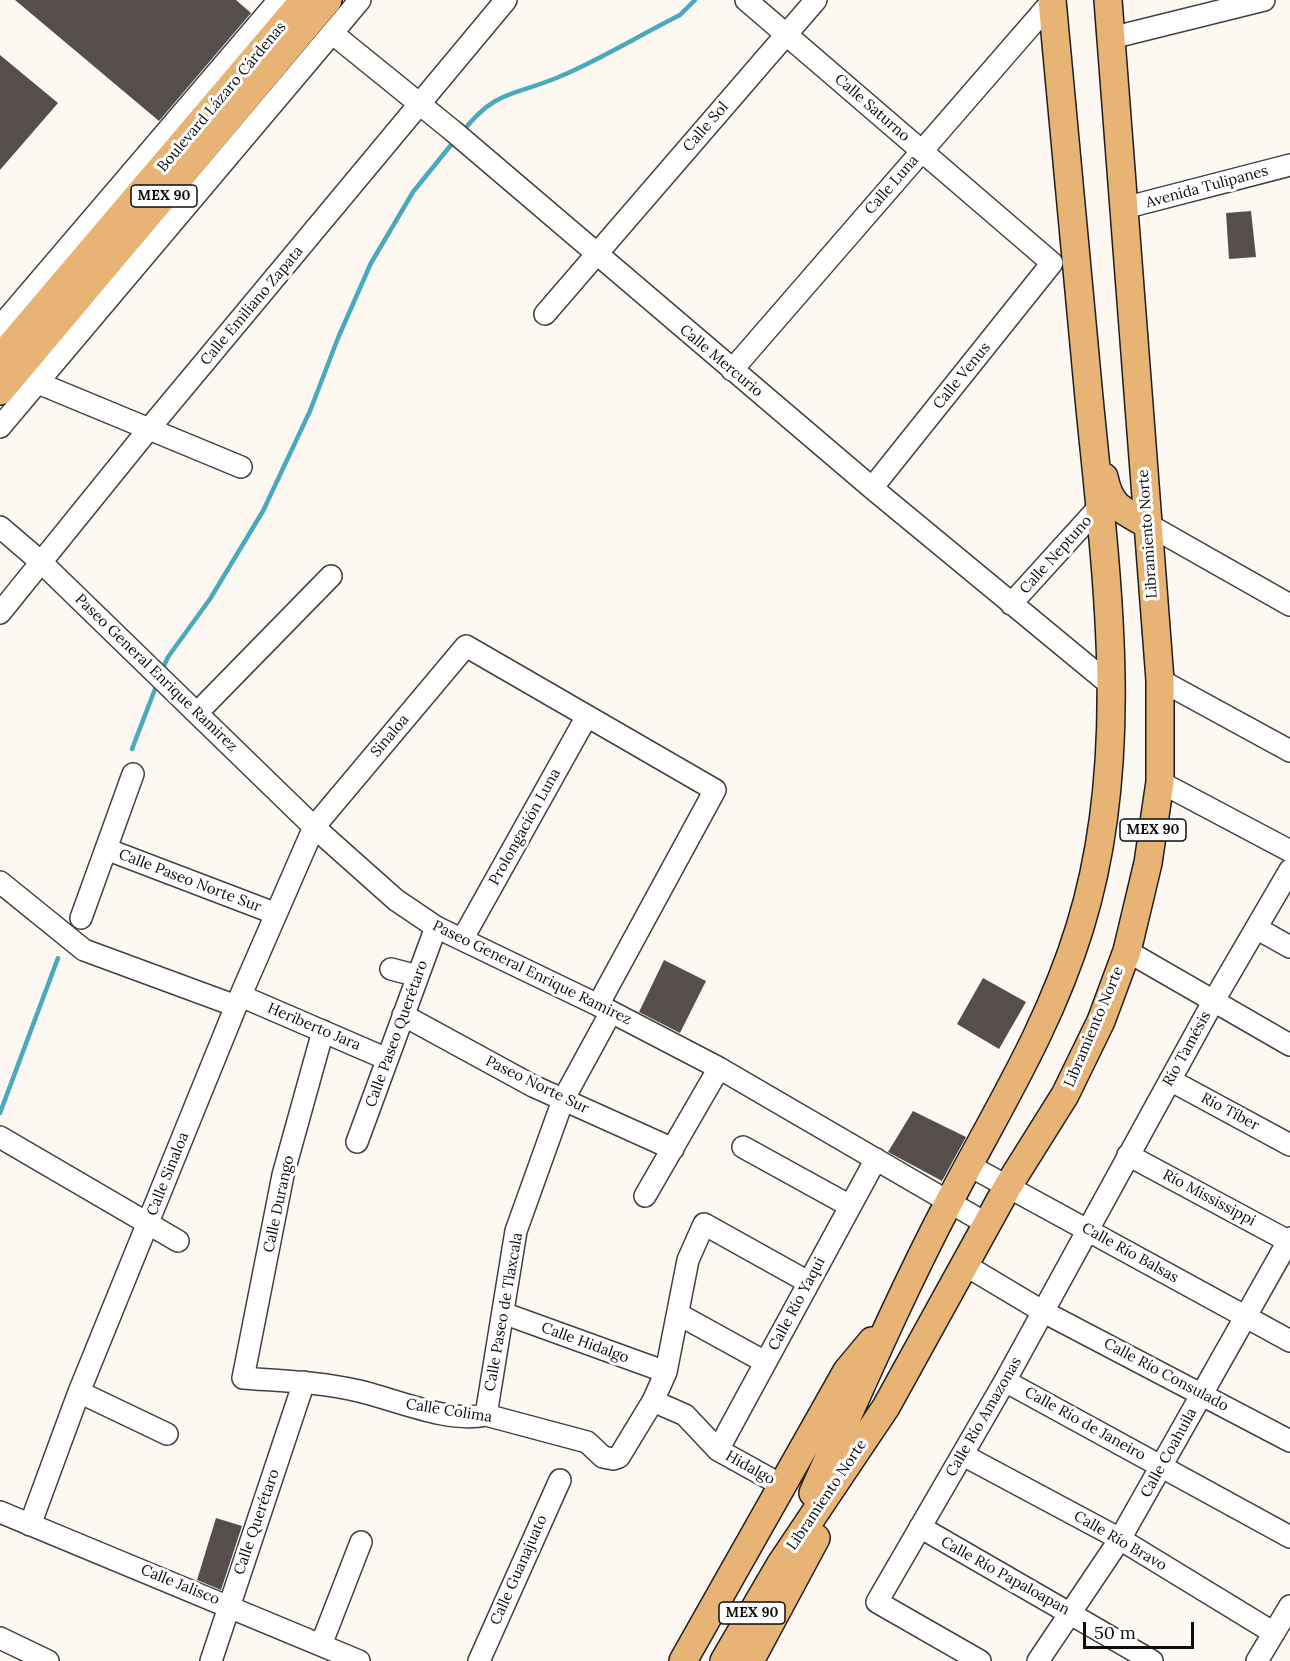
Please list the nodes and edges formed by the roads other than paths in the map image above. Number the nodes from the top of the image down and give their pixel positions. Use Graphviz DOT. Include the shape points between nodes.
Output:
graph roads {
  1 [pos="279,0"];
  2 [pos="304,0"];
  3 [pos="328,0"];
  4 [pos="360,0"];
  5 [pos="506,0"];
  6 [pos="746,0"];
  7 [pos="816,0"];
  8 [pos="1053,0"];
  9 [pos="1108,0"];
  10 [pos="1264,0"];
  11 [pos="332,33"];
  12 [pos="786,34"];
  13 [pos="1111,38"];
  14 [pos="421,105"];
  15 [pos="921,150"];
  16 [pos="1290,165"];
  17 [pos="1124,208"];
  18 [pos="595,255"];
  19 [pos="1052,263"];
  20 [pos="545,314"];
  21 [pos="0,327"];
  22 [pos="0,358"];
  23 [pos="732,370"];
  24 [pos="38,382"];
  25 [pos="0,391"];
  26 [pos="1089,393"];
  27 [pos="0,427"];
  28 [pos="148,430"];
  29 [pos="241,467"];
  30 [pos="872,488"];
  31 [pos="1100,506"];
  32 [pos="1148,524"];
  33 [pos="0,527"];
  34 [pos="41,561"];
  35 [pos="331,576"];
  36 [pos="1011,604"];
  37 [pos="1290,605"];
  38 [pos="0,613"];
  39 [pos="1160,680"];
  40 [pos="1113,687"];
  41 [pos="197,713"];
  42 [pos="587,716"];
  43 [pos="1290,751"];
  44 [pos="133,774"];
  45 [pos="1160,782"];
  46 [pos="314,827"];
  47 [pos="106,849"];
  48 [pos="1290,851"];
  49 [pos="1290,870"];
  50 [pos="0,882"];
  51 [pos="274,913"];
  52 [pos="81,918"];
  53 [pos="436,927"];
  54 [pos="1256,928"];
  55 [pos="463,938"];
  56 [pos="1290,947"];
  57 [pos="1127,951"];
  58 [pos="391,969"];
  59 [pos="418,976"];
  60 [pos="238,1001"];
  61 [pos="1213,1002"];
  62 [pos="605,1008"];
  63 [pos="403,1016"];
  64 [pos="323,1031"];
  65 [pos="1290,1045"];
  66 [pos="387,1059"];
  67 [pos="719,1068"];
  68 [pos="1170,1080"];
  69 [pos="564,1100"];
  70 [pos="6,1141"];
  71 [pos="357,1142"];
  72 [pos="1290,1145"];
  73 [pos="743,1147"];
  74 [pos="673,1149"];
  75 [pos="1128,1155"];
  76 [pos="876,1159"];
  77 [pos="970,1166"];
  78 [pos="1008,1186"];
  79 [pos="645,1196"];
  80 [pos="949,1202"];
  81 [pos="850,1206"];
  82 [pos="149,1222"];
  83 [pos="987,1224"];
  84 [pos="1088,1229"];
  85 [pos="1289,1240"];
  86 [pos="178,1241"];
  87 [pos="965,1264"];
  88 [pos="808,1282"];
  89 [pos="1042,1311"];
  90 [pos="503,1313"];
  91 [pos="678,1314"];
  92 [pos="894,1315"];
  93 [pos="1245,1317"];
  94 [pos="1290,1341"];
  95 [pos="765,1362"];
  96 [pos="666,1372"];
  97 [pos="243,1378"];
  98 [pos="1005,1381"];
  99 [pos="304,1382"];
  100 [pos="79,1392"];
  101 [pos="1202,1393"];
  102 [pos="653,1401"];
  103 [pos="886,1407"];
  104 [pos="486,1415"];
  105 [pos="167,1434"];
  106 [pos="1290,1441"];
  107 [pos="718,1450"];
  108 [pos="963,1455"];
  109 [pos="1162,1467"];
  110 [pos="560,1480"];
  111 [pos="783,1486"];
  112 [pos="0,1512"];
  113 [pos="30,1525"];
  114 [pos="920,1527"];
  115 [pos="1290,1537"];
  116 [pos="1120,1539"];
  117 [pos="361,1542"];
  118 [pos="780,1565"];
  119 [pos="229,1605"];
  120 [pos="1290,1606"];
  121 [pos="1072,1613"];
  122 [pos="1274,1633"];
  123 [pos="0,1638"];
  124 [pos="321,1645"];
  125 [pos="48,1661"];
  126 [pos="211,1661"];
  127 [pos="359,1661"];
  128 [pos="479,1661"];
  129 [pos="683,1661"];
  130 [pos="724,1661"];
  131 [pos="750,1661"];
  132 [pos="981,1661"];
  133 [pos="1038,1661"];
  134 [pos="1152,1661"];
  135 [pos="1257,1661"];
  1 -- 21 [label="street"];
  2 -- 22 [label="main road, Boulevard Lázaro Cárdenas / MEX 90"];
  3 -- 25 [label="main road, Boulevard Lázaro Cárdenas / MEX 90"];
  4 -- 11 [label="street"];
  5 -- 14 [label="street, Calle Emiliano Zapata"];
  6 -- 12 [label="street, Calle Saturno"];
  7 -- 12 [label="street, Calle Sol"];
  8 -- 15 [label="street, Calle Luna"];
  8 -- 26 [label="main road, Libramiento Norte / MEX 90"];
  9 -- 13 [label="main road, Libramiento Norte / MEX 90"];
  10 -- 13 [label="street"];
  11 -- 14 [label="street, Calle Mercurio"];
  11 -- 24 [label="street"];
  12 -- 15 [label="street, Calle Saturno"];
  12 -- 18 [label="street, Calle Sol"];
  13 -- 17 [label="main road, Libramiento Norte / MEX 90"];
  14 -- 18 [label="street, Calle Mercurio"];
  14 -- 28 [label="street, Calle Emiliano Zapata"];
  15 -- 19 [label="street, Calle Saturno"];
  15 -- 23 [label="street, Calle Luna"];
  16 -- 17 [label="street, Avenida Tulipanes"];
  17 -- 32 [label="main road, Libramiento Norte / MEX 90"];
  18 -- 20 [label="street, Calle Sol"];
  18 -- 23 [label="street, Calle Mercurio"];
  19 -- 30 [label="street, Calle Venus"];
  23 -- 30 [label="street, Calle Mercurio"];
  24 -- 27 [label="street"];
  24 -- 28 [label="street"];
  26 -- 31 [label="main road, Libramiento Norte / MEX 90"];
  26 -- 32 [label="main road" via="1098,401 1108,495 1118,508"];
  28 -- 29 [label="street"];
  28 -- 34 [label="street, Calle Emiliano Zapata"];
  30 -- 36 [label="street, Calle Mercurio"];
  31 -- 36 [label="street, Calle Neptuno"];
  31 -- 40 [label="main road, Libramiento Norte / MEX 90"];
  32 -- 37 [label="street"];
  32 -- 39 [label="main road, Libramiento Norte / MEX 90"];
  33 -- 34 [label="street, Paseo General Enrique Ramirez"];
  34 -- 38 [label="street, Calle Emiliano Zapata"];
  34 -- 41 [label="street, Paseo General Enrique Ramirez"];
  35 -- 41 [label="street"];
  36 -- 40 [label="street, Calle Mercurio"];
  39 -- 43 [label="street"];
  39 -- 45 [label="main road, Libramiento Norte / MEX 90"];
  40 -- 77 [label="main road, Libramiento Norte / MEX 90" via="1110,755 1098,851 1081,926 1024,1068"];
  41 -- 46 [label="street, Paseo General Enrique Ramirez"];
  42 -- 46 [label="street, Sinaloa" via="466,646"];
  42 -- 55 [label="street, Prolongación Luna"];
  42 -- 62 [label="street, Calle Paseo de Tlaxcala" via="715,790"];
  44 -- 47 [label="street"];
  45 -- 48 [label="street"];
  45 -- 57 [label="main road, Libramiento Norte / MEX 90" via="1148,863"];
  46 -- 51 [label="street, Calle Sinaloa"];
  46 -- 53 [label="street, Paseo General Enrique Ramirez" via="396,900"];
  47 -- 51 [label="street, Calle Paseo Norte Sur"];
  47 -- 52 [label="street"];
  49 -- 54 [label="street, Río Tamésis"];
  50 -- 60 [label="street, Heriberto Jara" via="84,950"];
  51 -- 60 [label="street, Calle Sinaloa"];
  53 -- 55 [label="street, Paseo General Enrique Ramirez"];
  53 -- 59 [label="street, Calle Paseo Querétaro"];
  54 -- 56 [label="street"];
  54 -- 61 [label="street, Río Tamésis"];
  55 -- 62 [label="street, Paseo General Enrique Ramirez"];
  57 -- 61 [label="street"];
  57 -- 78 [label="main road, Libramiento Norte / MEX 90" via="1101,1021 1065,1095"];
  58 -- 59 [label="street"];
  59 -- 63 [label="street, Calle Paseo Querétaro"];
  60 -- 64 [label="street, Heriberto Jara"];
  60 -- 82 [label="street, Calle Sinaloa"];
  61 -- 65 [label="street"];
  61 -- 68 [label="street, Río Tamésis"];
  62 -- 67 [label="street, Paseo General Enrique Ramirez"];
  62 -- 69 [label="street, Calle Paseo de Tlaxcala"];
  63 -- 66 [label="street, Calle Paseo Querétaro"];
  63 -- 69 [label="street, Paseo Norte Sur"];
  64 -- 66 [label="street, Heriberto Jara"];
  64 -- 97 [label="street, Calle Durango" via="283,1175"];
  66 -- 71 [label="street, Calle Paseo Querétaro"];
  67 -- 74 [label="street"];
  67 -- 76 [label="street, Paseo General Enrique Ramirez"];
  68 -- 72 [label="street, Río Tíber"];
  68 -- 75 [label="street, Río Tamésis"];
  69 -- 74 [label="street, Paseo Norte Sur"];
  69 -- 90 [label="street, Calle Paseo de Tlaxcala" via="516,1231"];
  70 -- 82 [label="street"];
  73 -- 81 [label="street"];
  74 -- 79 [label="street"];
  75 -- 84 [label="street, Río Tamésis"];
  75 -- 85 [label="street, Río Mississippi"];
  76 -- 80 [label="street, Paseo General Enrique Ramirez"];
  76 -- 81 [label="street, Calle Río Yaqui"];
  77 -- 78 [label="street, Calle Río Balsas"];
  77 -- 80 [label="main road, Libramiento Norte / MEX 90"];
  78 -- 83 [label="main road, Libramiento Norte / MEX 90"];
  78 -- 84 [label="street, Calle Río Balsas"];
  80 -- 83 [label="street, Paseo General Enrique Ramirez"];
  80 -- 92 [label="main road, Libramiento Norte / MEX 90"];
  81 -- 88 [label="street, Calle Río Yaqui"];
  82 -- 86 [label="street"];
  82 -- 100 [label="street, Calle Sinaloa"];
  83 -- 87 [label="main road, Libramiento Norte / MEX 90"];
  84 -- 89 [label="street, Calle Río Amazonas"];
  84 -- 93 [label="street, Calle Río Balsas"];
  85 -- 93 [label="street, Calle Coahuila"];
  87 -- 89 [label="street, Calle Río Consulado"];
  87 -- 103 [label="main road, Libramiento Norte / MEX 90"];
  88 -- 91 [label="street" via="704,1224 688,1260"];
  88 -- 95 [label="street, Calle Río Yaqui"];
  89 -- 98 [label="street, Calle Río Amazonas"];
  89 -- 101 [label="street, Calle Río Consulado"];
  90 -- 96 [label="street, Calle Hidalgo"];
  90 -- 104 [label="street, Calle Paseo de Tlaxcala"];
  91 -- 95 [label="street"];
  91 -- 96 [label="street"];
  92 -- 111 [label="main road" via="848,1371"];
  92 -- 118 [label="main road, Libramiento Norte / MEX 90"];
  93 -- 94 [label="street, Calle Río Balsas"];
  93 -- 101 [label="street, Calle Coahuila"];
  95 -- 107 [label="street, Calle Río Yaqui"];
  96 -- 102 [label="street"];
  97 -- 99 [label="street, Calle Colima"];
  98 -- 108 [label="street, Calle Río Amazonas"];
  98 -- 109 [label="street, Calle Río de Janeiro"];
  99 -- 104 [label="street, Calle Colima" via="358,1391 426,1410 475,1418"];
  99 -- 119 [label="street, Calle Querétaro"];
  100 -- 105 [label="street"];
  100 -- 113 [label="street, Calle Sinaloa"];
  101 -- 106 [label="street, Calle Río Consulado"];
  101 -- 109 [label="street, Calle Coahuila"];
  102 -- 104 [label="street, Calle Colima" via="619,1457 613,1459 603,1457 587,1442"];
  102 -- 107 [label="street" via="685,1415"];
  103 -- 118 [label="main road, Libramiento Norte / MEX 90"];
  103 -- 131 [label="main road"];
  107 -- 111 [label="street, Hidalgo"];
  108 -- 114 [label="street, Calle Río Amazonas"];
  108 -- 116 [label="street, Calle Río Bravo"];
  109 -- 115 [label="street, Calle Río de Janeiro"];
  109 -- 116 [label="street, Calle Coahuila"];
  110 -- 128 [label="street, Calle Guanajuato"];
  111 -- 129 [label="main road"];
  112 -- 113 [label="street, Calle Jalisco"];
  113 -- 119 [label="street, Calle Jalisco"];
  114 -- 121 [label="street, Calle Río Papaloapan"];
  114 -- 132 [label="street, Calle Río Amazonas" via="877,1602"];
  116 -- 121 [label="street, Calle Coahuila"];
  116 -- 122 [label="street, Calle Río Bravo"];
  117 -- 124 [label="street"];
  118 -- 130 [label="main road, MEX 90"];
  119 -- 124 [label="street, Calle Jalisco"];
  119 -- 126 [label="street, Calle Querétaro"];
  120 -- 122 [label="street"];
  121 -- 133 [label="street, Calle Coahuila"];
  121 -- 134 [label="street, Calle Río Papaloapan"];
  122 -- 135 [label="street"];
  123 -- 125 [label="street"];
  124 -- 127 [label="street, Calle Jalisco"];
}
